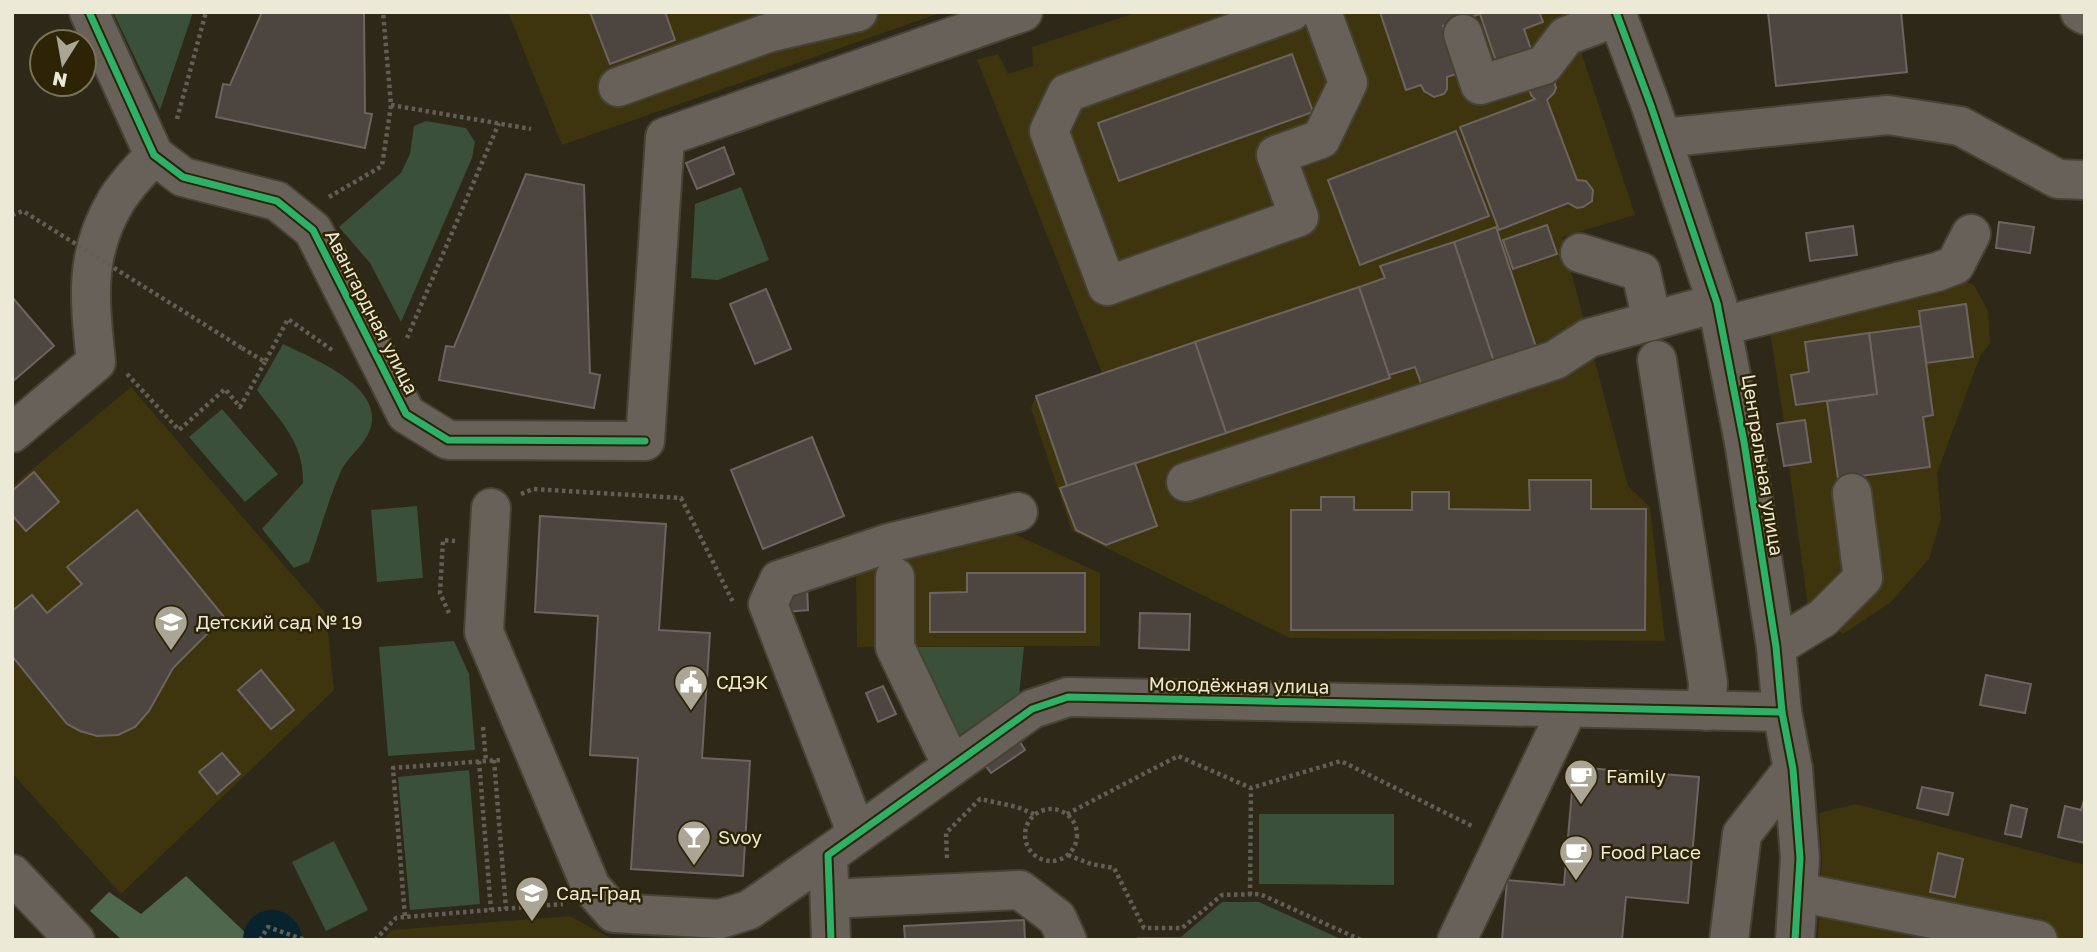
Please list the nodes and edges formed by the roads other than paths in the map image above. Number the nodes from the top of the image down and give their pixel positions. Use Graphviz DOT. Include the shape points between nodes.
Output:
graph roads {
  1 [pos="89,12"];
  2 [pos="858,12"];
  3 [pos="1023,12"];
  4 [pos="1291,12"];
  5 [pos="1322,12"];
  6 [pos="2080,12"];
  7 [pos="1616,15"];
  8 [pos="2085,15"];
  9 [pos="764,23"];
  10 [pos="1464,34"];
  11 [pos="618,87"];
  12 [pos="1662,138"];
  13 [pos="160,160"];
  14 [pos="2085,180"];
  15 [pos="1971,234"];
  16 [pos="1580,253"];
  17 [pos="1720,314"];
  18 [pos="1652,321"];
  19 [pos="1657,360"];
  20 [pos="12,433"];
  21 [pos="1186,482"];
  22 [pos="1852,494"];
  23 [pos="491,508"];
  24 [pos="1018,512"];
  25 [pos="895,576"];
  26 [pos="1776,647"];
  27 [pos="1568,708"];
  28 [pos="1706,711"];
  29 [pos="1783,712"];
  30 [pos="952,766"];
  31 [pos="1793,769"];
  32 [pos="843,845"];
  33 [pos="12,874"];
  34 [pos="1798,892"];
  35 [pos="830,899"];
  36 [pos="75,940"];
  37 [pos="831,940"];
  38 [pos="1067,940"];
  39 [pos="1457,940"];
  40 [pos="1729,940"];
  41 [pos="1795,940"];
  42 [pos="2038,940"];
  1 -- 13 [label="street"];
  2 -- 9 [label="street"];
  3 -- 13 [label="street, Авангардная улица" via="665,137 645,441 448,440 406,414 313,230 277,201 183,177"];
  4 -- 5 [label="street" via="1067,93 1049,131 1107,286 1299,217 1276,155 1321,139 1348,83"];
  6 -- 8 [label="street"];
  7 -- 10 [label="street" via="1566,36 1544,65 1480,85"];
  7 -- 12 [label="street, Центральная улица"];
  9 -- 11 [label="street"];
  12 -- 14 [label="street" via="1888,115 1959,125 2058,179"];
  12 -- 17 [label="street, Центральная улица"];
  13 -- 20 [label="street" via="117,199 98,237 89,290 96,362"];
  15 -- 17 [label="street" via="1955,265 1937,272"];
  16 -- 18 [label="street" via="1641,272"];
  17 -- 18 [label="street"];
  17 -- 26 [label="street, Центральная улица"];
  18 -- 21 [label="street" via="1589,338 1555,360"];
  19 -- 28 [label="street" via="1708,683"];
  22 -- 26 [label="street" via="1863,578 1823,618"];
  23 -- 32 [label="street, Молодёжная улица" via="484,632 591,887 614,913 720,919 749,910"];
  24 -- 32 [label="street" via="889,543 779,580 768,604"];
  25 -- 30 [label="street" via="895,647"];
  26 -- 29 [label="street, Центральная улица"];
  27 -- 28 [label="street, Молодёжная улица"];
  27 -- 30 [label="street, Молодёжная улица" via="1068,697 1032,709"];
  27 -- 39 [label="street"];
  28 -- 29 [label="street, Молодёжная улица"];
  29 -- 31 [label="street, Центральная улица"];
  30 -- 32 [label="street, Молодёжная улица"];
  31 -- 34 [label="street, Центральная улица"];
  31 -- 40 [label="street" via="1742,834"];
  32 -- 35 [label="street"];
  33 -- 36 [label="street"];
  34 -- 41 [label="street, Центральная улица"];
  34 -- 42 [label="street"];
  35 -- 37 [label="street"];
  35 -- 38 [label="street" via="1020,890 1057,918"];
}
